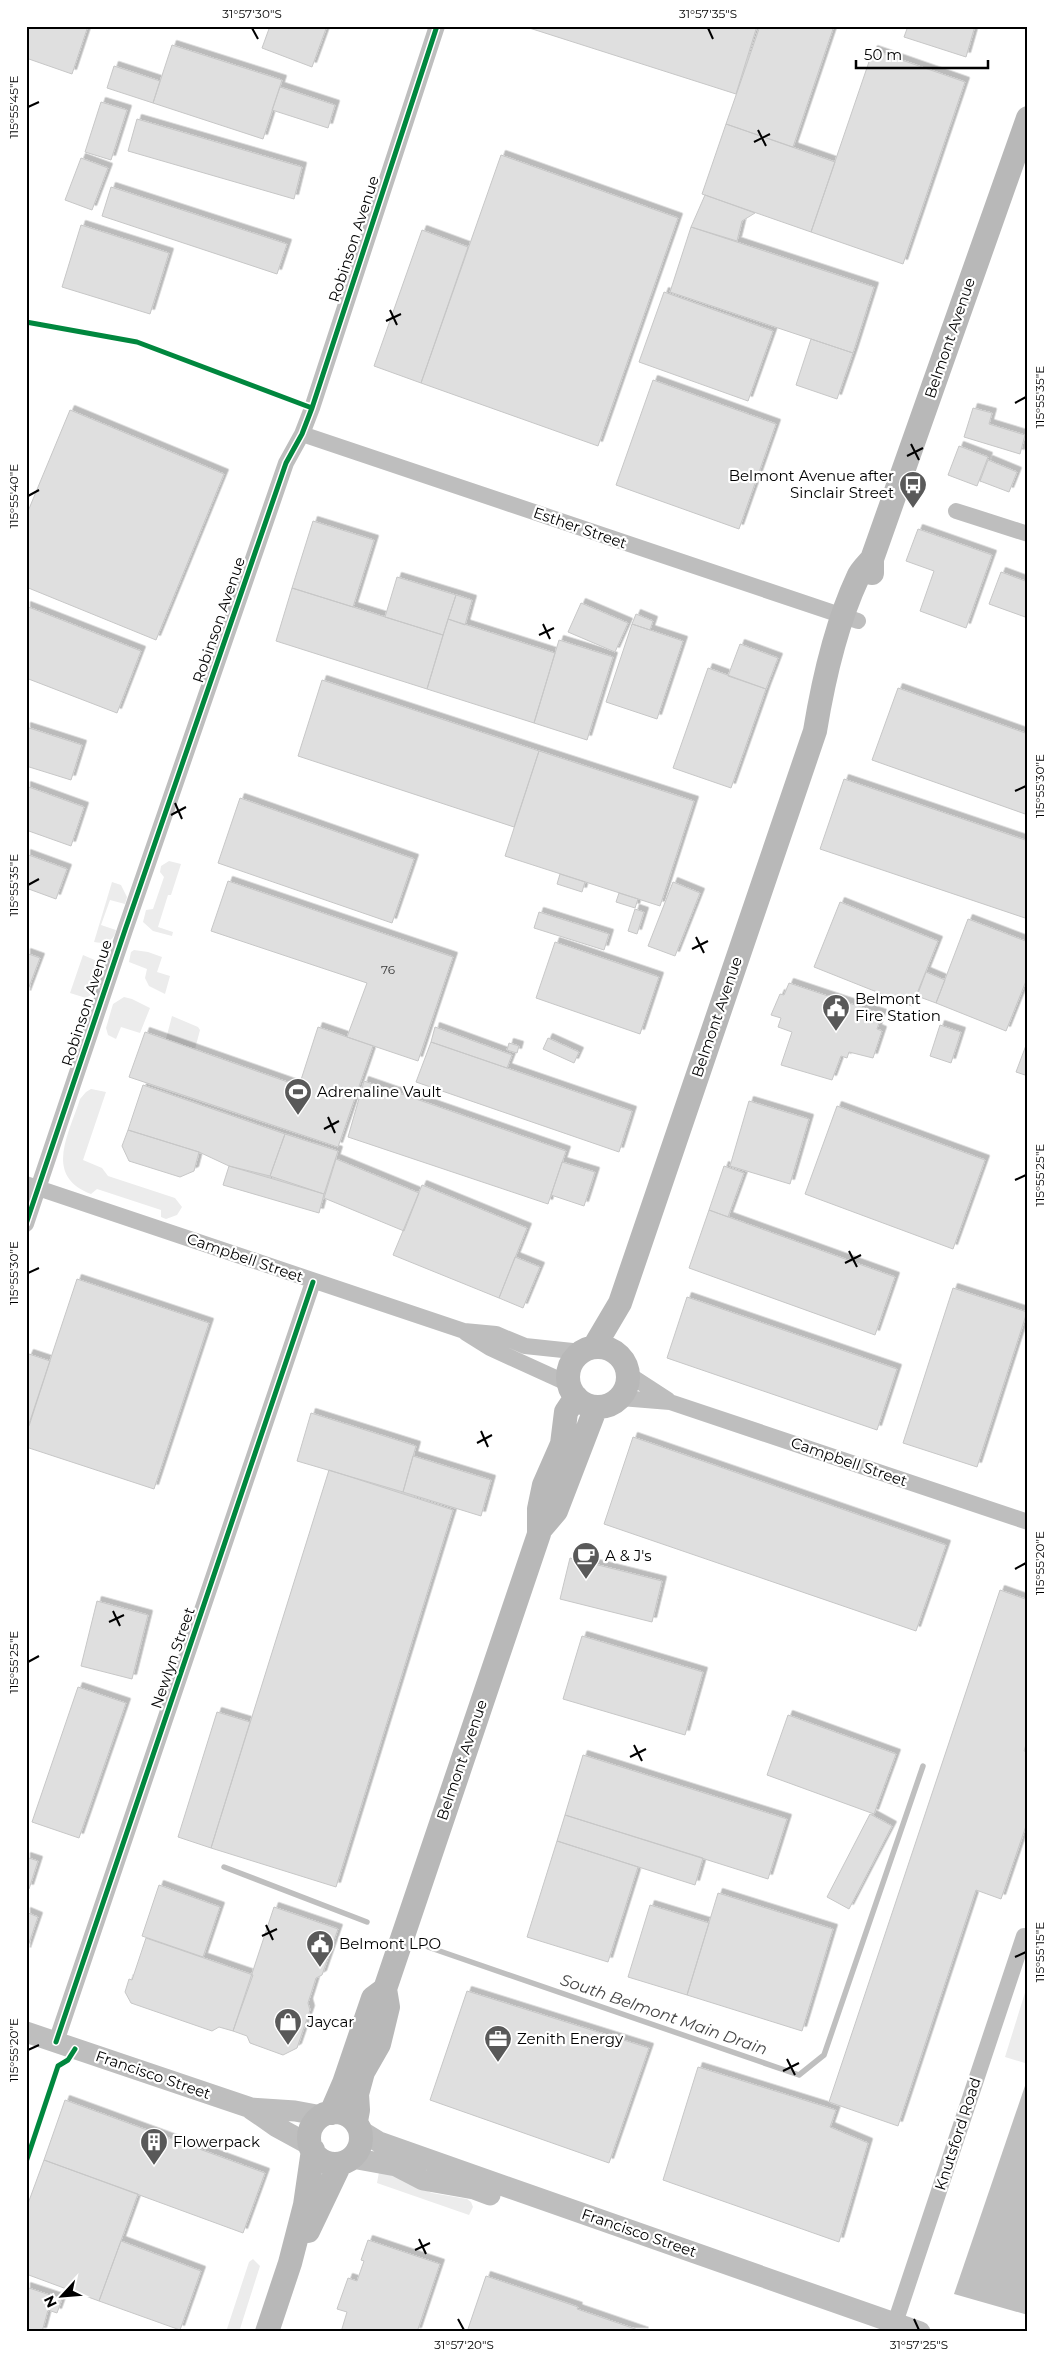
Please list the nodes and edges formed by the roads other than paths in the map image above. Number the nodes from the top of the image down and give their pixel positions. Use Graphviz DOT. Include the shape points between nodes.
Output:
graph roads {
  1 [pos="437,26"];
  2 [pos="1028,118"];
  3 [pos="302,434"];
  4 [pos="956,511"];
  5 [pos="1028,534"];
  6 [pos="851,619"];
  7 [pos="32,1186"];
  8 [pos="26,1224"];
  9 [pos="313,1282"];
  10 [pos="620,1303"];
  11 [pos="464,1332"];
  12 [pos="588,1350"];
  13 [pos="624,1365"];
  14 [pos="580,1396"];
  15 [pos="620,1398"];
  16 [pos="670,1402"];
  17 [pos="1028,1522"];
  18 [pos="1024,1936"];
  19 [pos="385,1989"];
  20 [pos="26,2032"];
  21 [pos="56,2042"];
  22 [pos="251,2108"];
  23 [pos="326,2114"];
  24 [pos="358,2126"];
  25 [pos="312,2147"];
  26 [pos="346,2161"];
  27 [pos="290,2262"];
  28 [pos="890,2329"];
  29 [pos="267,2332"];
  30 [pos="920,2332"];
  1 -- 3 [label="street, Robinson Avenue"];
  2 -- 6 [label="main road, Belmont Avenue" via="872,559 859,575"];
  3 -- 6 [label="street, Esther Street"];
  3 -- 7 [label="street, Robinson Avenue" via="286,463"];
  4 -- 5 [label="street"];
  6 -- 10 [label="main road, Belmont Avenue" via="821,693 815,732"];
  7 -- 8 [label="street, Robinson Avenue"];
  7 -- 9 [label="street, Campbell Street"];
  9 -- 11 [label="street, Campbell Street"];
  9 -- 21 [label="street, Newlyn Street"];
  10 -- 12 [label="main road, Belmont Avenue"];
  10 -- 13 [label="main road, Belmont Avenue"];
  11 -- 12 [label="street, Campbell Street" via="496,1334 525,1346"];
  11 -- 14 [label="street, Campbell Street"];
  12 -- 13 [label="main road" via="603,1347"];
  12 -- 14 [label="main road" via="570,1366"];
  13 -- 15 [label="main road" via="625,1391"];
  13 -- 16 [label="street, Campbell Street"];
  14 -- 15 [label="main road" via="613,1403"];
  14 -- 19 [label="main road, Belmont Avenue" via="556,1511 539,1531"];
  15 -- 16 [label="street, Campbell Street"];
  16 -- 17 [label="street, Campbell Street"];
  18 -- 28 [label="street, Knutsford Road"];
  19 -- 23 [label="main road, Belmont Avenue" via="373,1998 344,2082"];
  19 -- 24 [label="main road, Belmont Avenue" via="388,2007 379,2044 363,2072 358,2094"];
  20 -- 21 [label="street, Francisco Street"];
  21 -- 22 [label="street, Francisco Street"];
  22 -- 23 [label="street, Francisco Street"];
  22 -- 25 [label="street, Francisco Street"];
  23 -- 24 [label="main road" via="344,2114"];
  23 -- 25 [label="main road" via="312,2128"];
  24 -- 26 [label="main road" via="362,2141"];
  24 -- 28 [label="street, Francisco Street" via="379,2142 662,2240"];
  25 -- 26 [label="main road" via="324,2161"];
  25 -- 27 [label="main road" via="305,2205"];
  26 -- 27 [label="main road"];
  26 -- 28 [label="street, Francisco Street" via="396,2166 423,2180 474,2189"];
  27 -- 29 [label="main road"];
  28 -- 30 [label="street, Francisco Street"];
}
